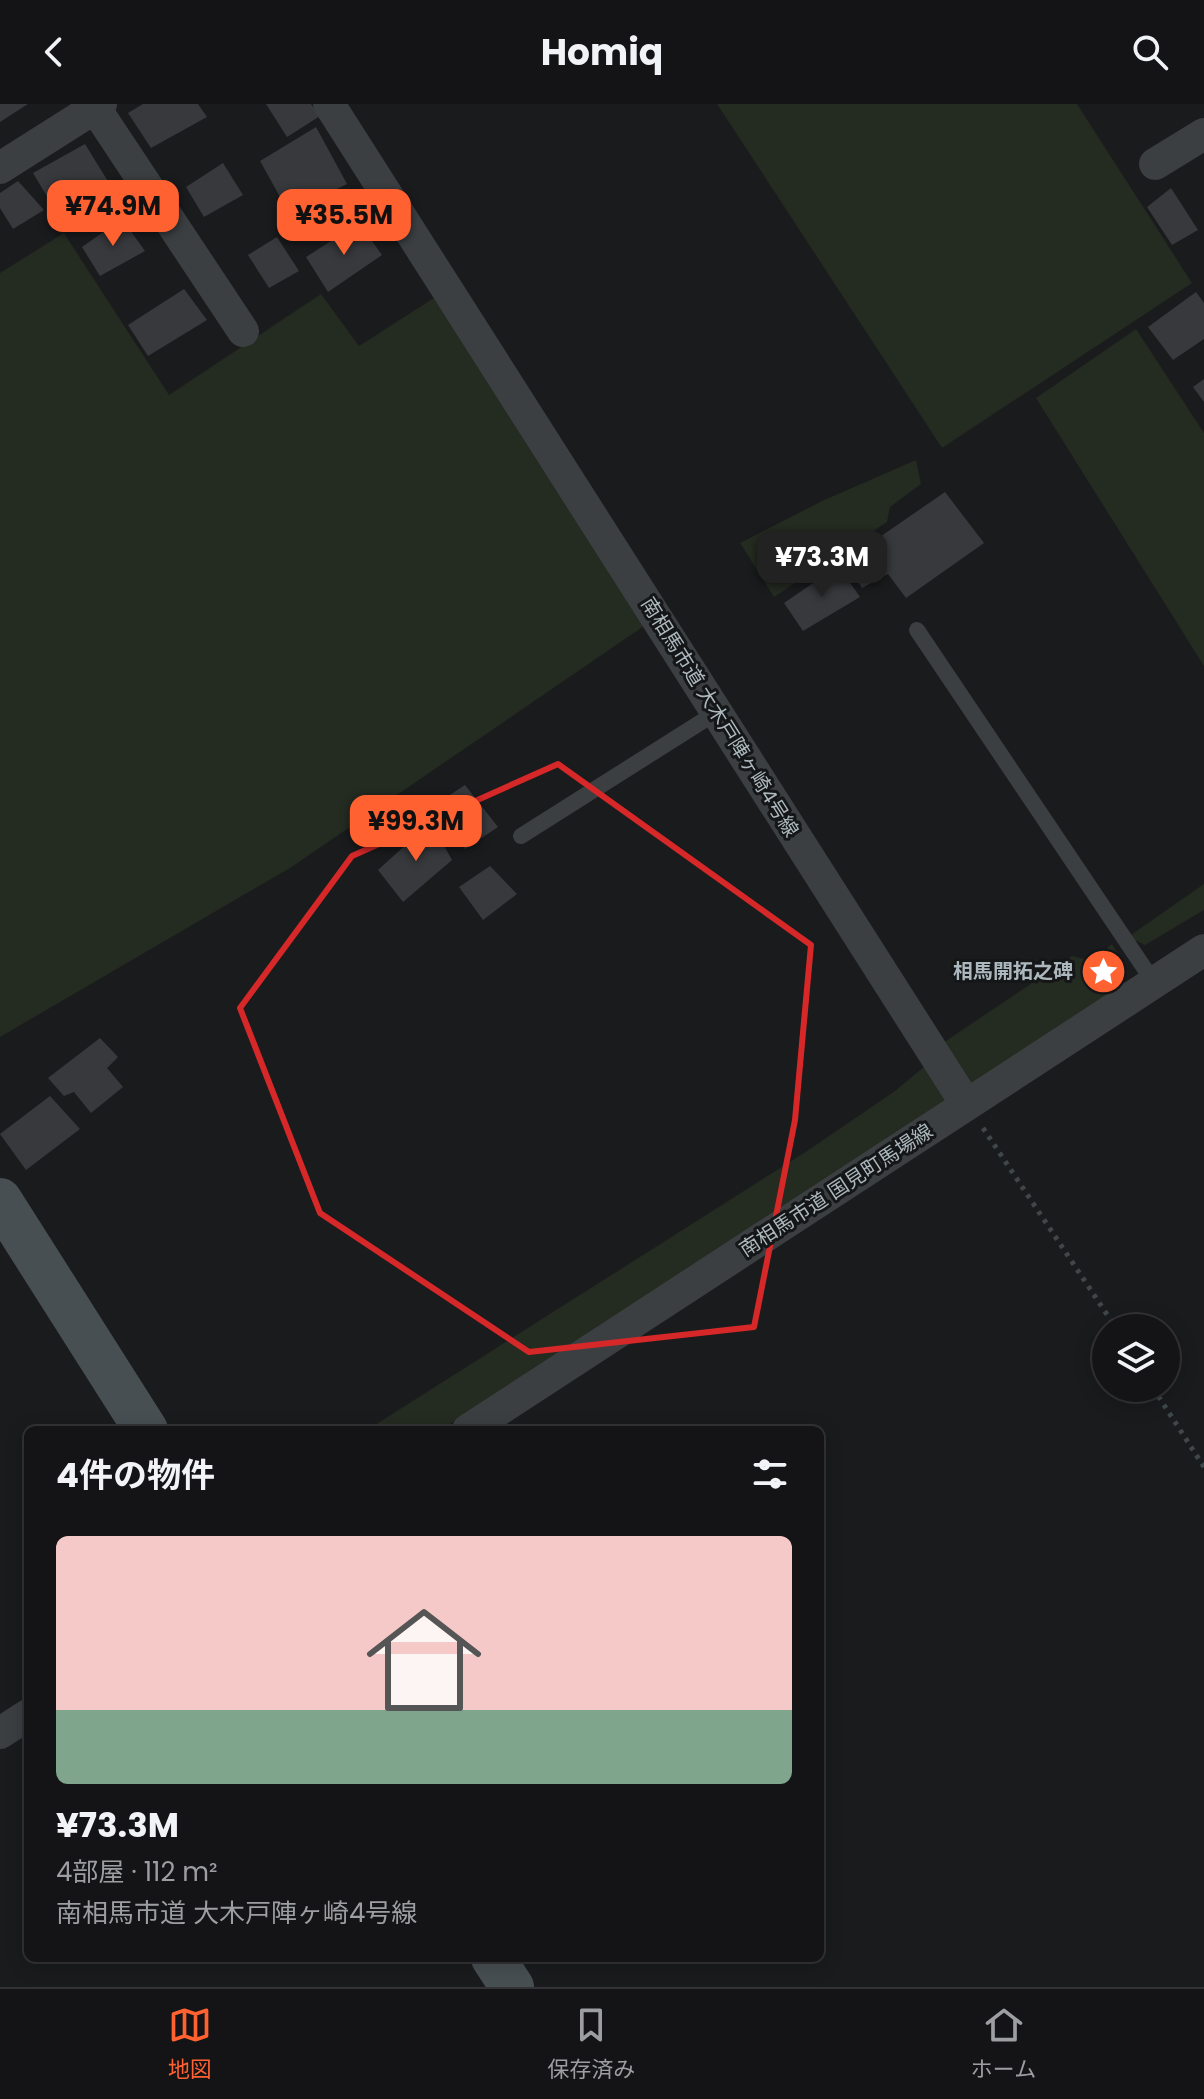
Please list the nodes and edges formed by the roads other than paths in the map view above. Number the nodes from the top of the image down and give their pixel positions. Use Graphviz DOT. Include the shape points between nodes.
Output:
graph roads {
  1 [pos="329,104"];
  2 [pos="98,106"];
  3 [pos="1204,134"];
  4 [pos="1155,164"];
  5 [pos="0,168"];
  6 [pos="243,331"];
  7 [pos="917,630"];
  8 [pos="717,712"];
  9 [pos="521,836"];
  10 [pos="1204,950"];
  11 [pos="1155,984"];
  12 [pos="966,1104"];
  13 [pos="0,1200"];
  14 [pos="143,1426"];
  15 [pos="474,1426"];
  16 [pos="24,1718"];
  17 [pos="0,1733"];
  18 [pos="496,1962"];
  19 [pos="512,1987"];
  1 -- 8 [label="street, 南相馬市道 大木戸陣ヶ崎4号線"];
  2 -- 5 [label="street"];
  2 -- 6 [label="street"];
  3 -- 4 [label="street"];
  7 -- 11 [label="lane"];
  8 -- 9 [label="lane"];
  8 -- 12 [label="street, 南相馬市道 大木戸陣ヶ崎4号線"];
  10 -- 11 [label="street, 南相馬市道 国見町馬場線"];
  11 -- 12 [label="street, 南相馬市道 国見町馬場線"];
  12 -- 15 [label="street, 南相馬市道 国見町馬場線"];
  13 -- 14 [label="street"];
  16 -- 17 [label="street"];
  18 -- 19 [label="street"];
}
